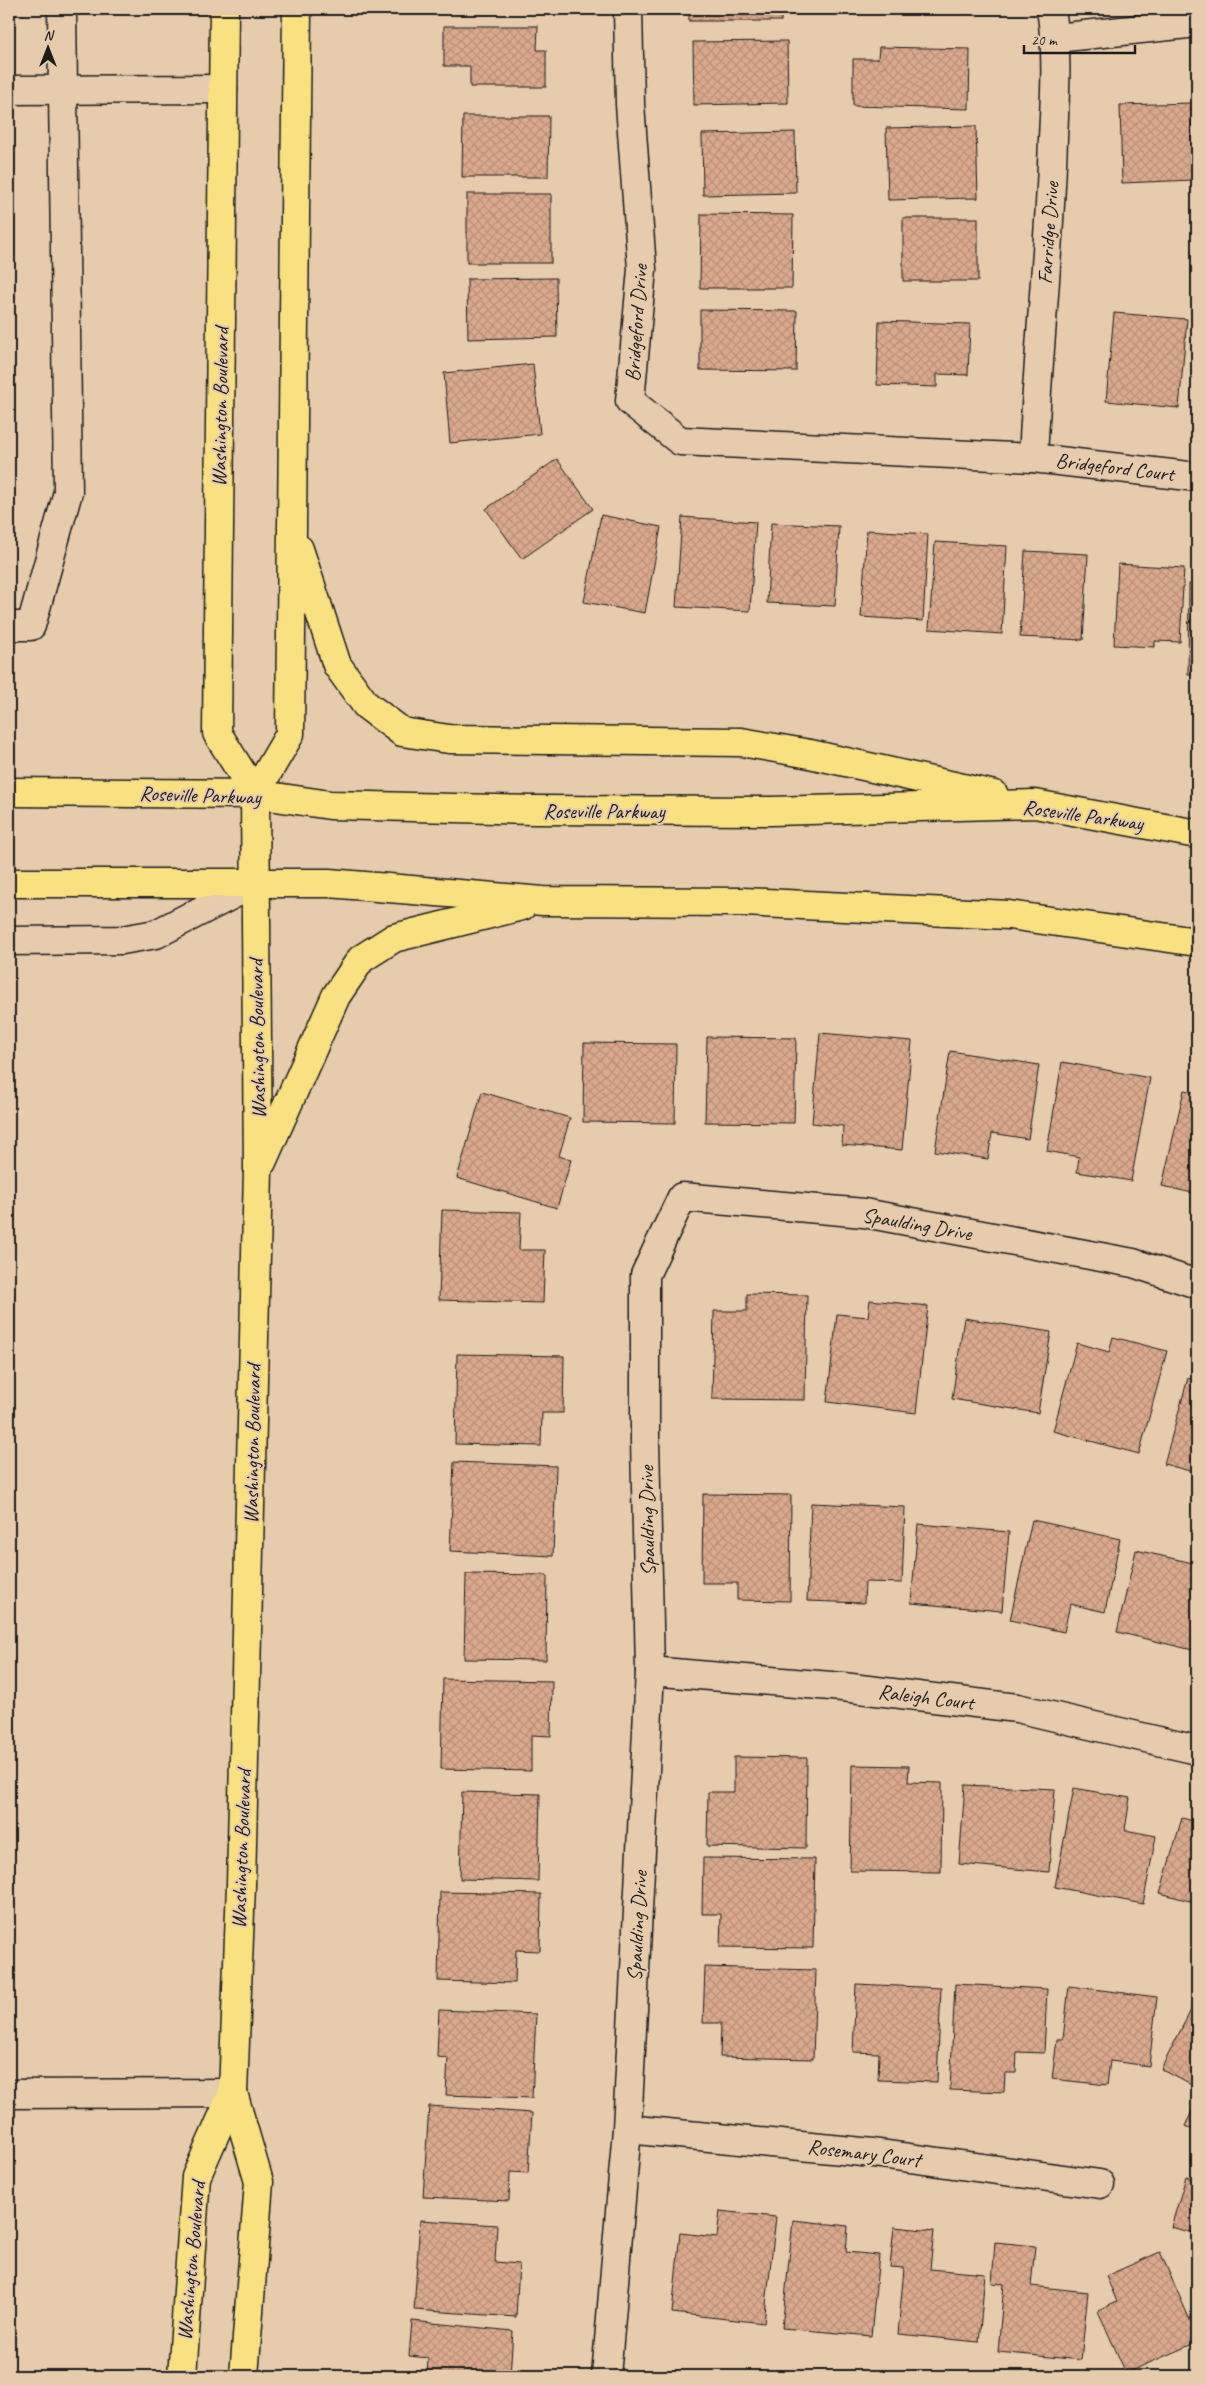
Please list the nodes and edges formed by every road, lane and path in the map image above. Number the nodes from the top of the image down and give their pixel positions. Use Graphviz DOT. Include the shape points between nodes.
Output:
graph roads {
  1 [pos="62,9"];
  2 [pos="224,9"];
  3 [pos="298,9"];
  4 [pos="628,9"];
  5 [pos="1051,9"];
  6 [pos="1197,23"];
  7 [pos="1056,38"];
  8 [pos="223,89"];
  9 [pos="9,90"];
  10 [pos="63,90"];
  11 [pos="1033,458"];
  12 [pos="1197,477"];
  13 [pos="292,527"];
  14 [pos="9,626"];
  15 [pos="9,792"];
  16 [pos="256,794"];
  17 [pos="1034,804"];
  18 [pos="1197,834"];
  19 [pos="255,882"];
  20 [pos="9,883"];
  21 [pos="543,901"];
  22 [pos="9,941"];
  23 [pos="1197,942"];
  24 [pos="258,1170"];
  25 [pos="1197,1284"];
  26 [pos="650,1671"];
  27 [pos="1197,1750"];
  28 [pos="9,2094"];
  29 [pos="233,2094"];
  30 [pos="627,2129"];
  31 [pos="1100,2184"];
  32 [pos="182,2376"];
  33 [pos="244,2376"];
  34 [pos="606,2376"];
  1 -- 10 [label="street"];
  2 -- 8 [label="main road, Washington Boulevard"];
  3 -- 13 [label="main road, Washington Boulevard"];
  4 -- 11 [label="street, Bridgeford Drive" via="630,104 642,269 630,401 680,442"];
  5 -- 7 [label="street, Farridge Drive"];
  6 -- 7 [label="street"];
  7 -- 11 [label="street, Farridge Drive" via="1052,186"];
  8 -- 10 [label="street"];
  8 -- 16 [label="main road, Washington Boulevard" via="217,733"];
  9 -- 10 [label="street"];
  10 -- 14 [label="street" via="68,492 31,626"];
  11 -- 12 [label="street, Bridgeford Court"];
  13 -- 16 [label="main road, Washington Boulevard" via="290,734"];
  13 -- 17 [label="main road" via="337,665 366,705 402,732 449,739 741,742 810,754"];
  15 -- 16 [label="main road, Roseville Parkway"];
  16 -- 17 [label="main road, Roseville Parkway" via="330,805 534,810 771,811"];
  16 -- 19 [label="main road, Washington Boulevard"];
  17 -- 18 [label="main road, Roseville Parkway"];
  19 -- 20 [label="main road"];
  19 -- 21 [label="main road" via="329,883"];
  19 -- 22 [label="street" via="156,934 122,940"];
  19 -- 24 [label="main road, Washington Boulevard"];
  21 -- 23 [label="main road" via="743,902 1010,915"];
  21 -- 24 [label="main road" via="394,938 361,959 336,996"];
  24 -- 29 [label="main road, Washington Boulevard"];
  25 -- 26 [label="street, Spaulding Drive" via="1133,1262 864,1213 682,1197 644,1275"];
  26 -- 27 [label="street, Raleigh Court" via="843,1687 1017,1708"];
  26 -- 30 [label="street, Spaulding Drive"];
  28 -- 29 [label="street"];
  29 -- 32 [label="main road, Washington Boulevard" via="196,2177"];
  29 -- 33 [label="main road, Washington Boulevard" via="259,2182"];
  30 -- 31 [label="street, Rosemary Court" via="873,2153"];
  30 -- 34 [label="street, Spaulding Drive"];
}
